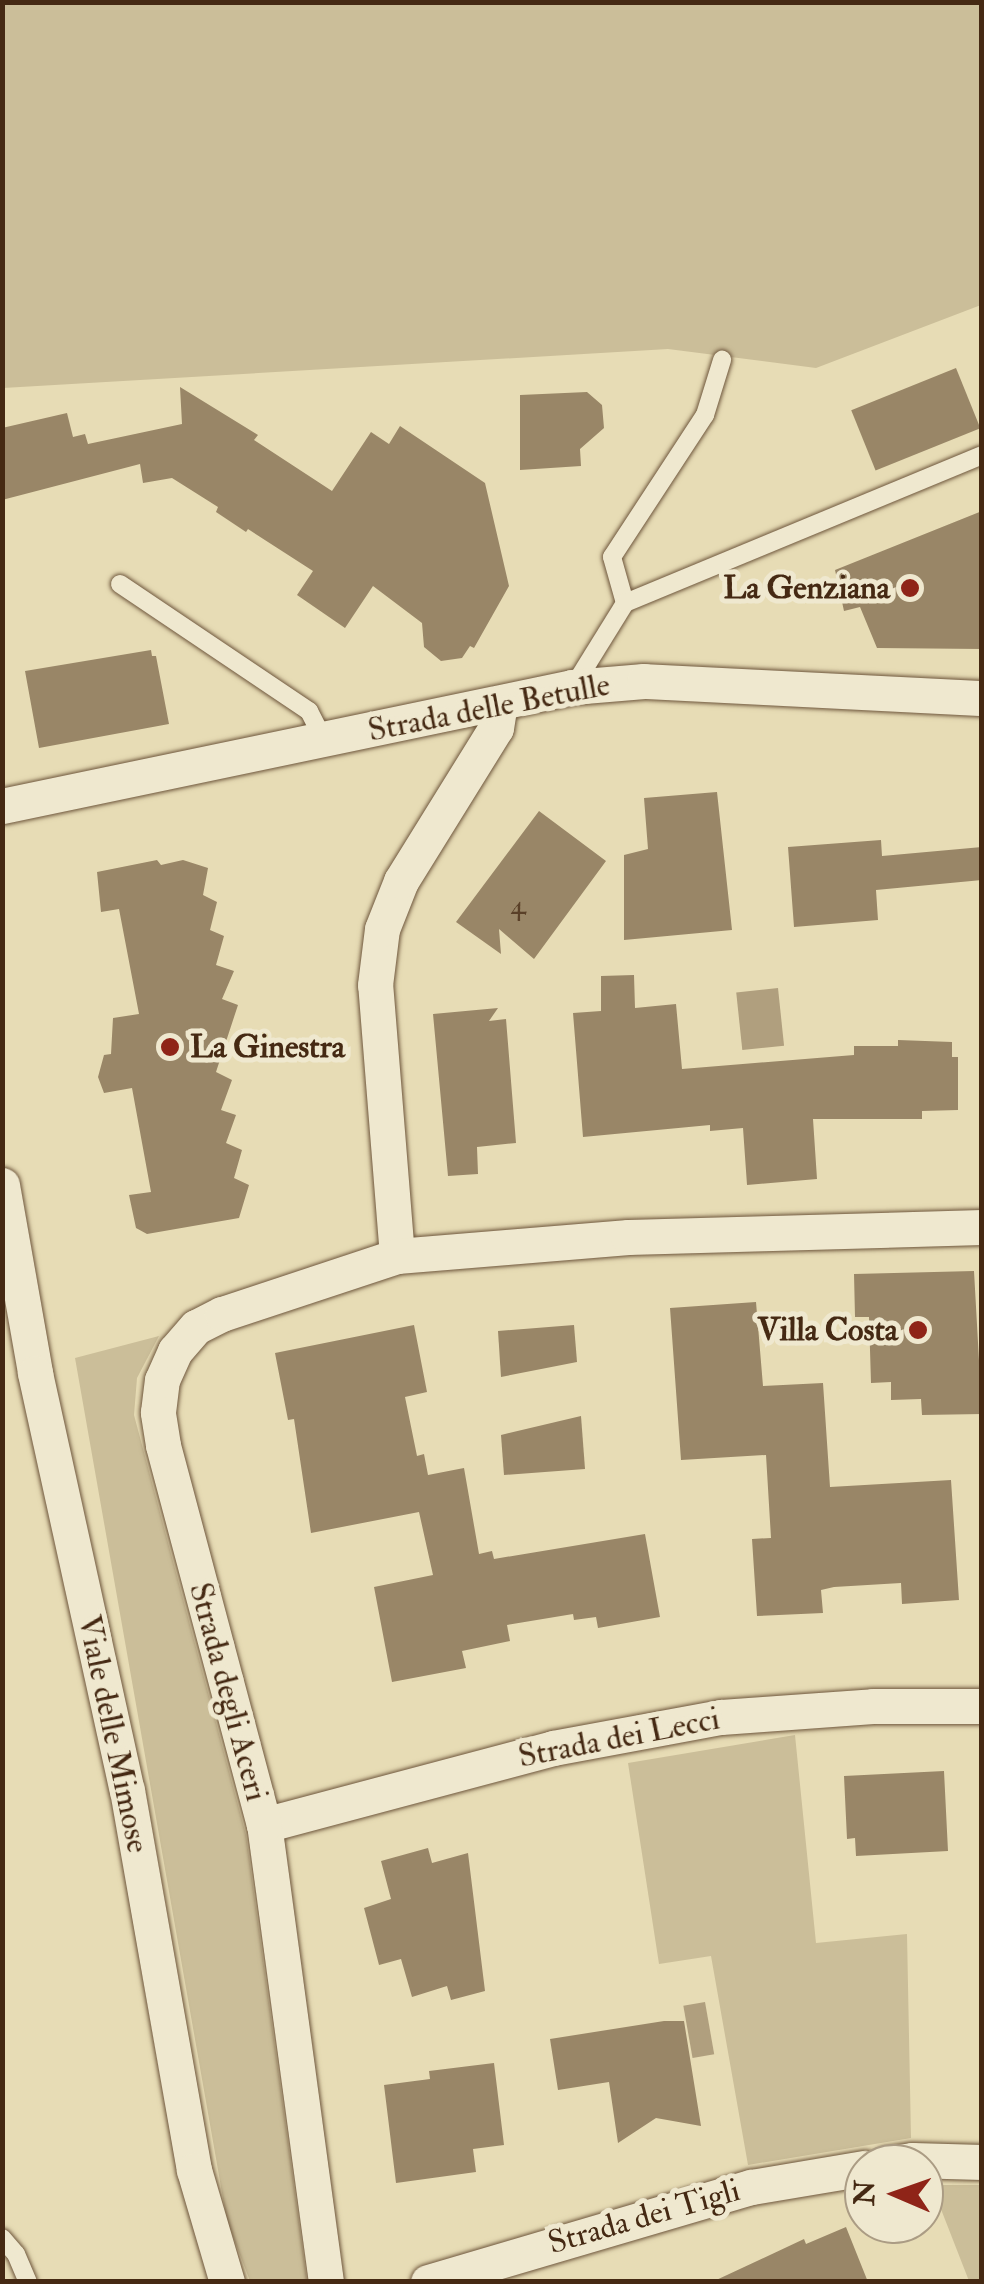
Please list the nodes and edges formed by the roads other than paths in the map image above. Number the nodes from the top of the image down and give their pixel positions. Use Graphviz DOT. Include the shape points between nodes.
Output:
graph roads {
  1 [pos="722,360"];
  2 [pos="982,456"];
  3 [pos="120,584"];
  4 [pos="625,603"];
  5 [pos="572,688"];
  6 [pos="982,698"];
  7 [pos="500,704"];
  8 [pos="324,740"];
  9 [pos="2,806"];
  10 [pos="2,1185"];
  11 [pos="982,1227"];
  12 [pos="397,1256"];
  13 [pos="982,1706"];
  14 [pos="264,1825"];
  15 [pos="944,2161"];
  16 [pos="982,2162"];
  17 [pos="844,2171"];
  18 [pos="2,2238"];
  19 [pos="28,2282"];
  20 [pos="227,2282"];
  21 [pos="326,2282"];
  22 [pos="428,2282"];
  1 -- 4 [label="lane" via="705,415 612,557"];
  2 -- 4 [label="lane"];
  3 -- 8 [label="lane" via="309,710"];
  4 -- 5 [label="lane"];
  5 -- 6 [label="street, Strada delle Betulle" via="644,681"];
  5 -- 7 [label="street, Strada delle Betulle"];
  7 -- 8 [label="street, Strada delle Betulle"];
  7 -- 12 [label="street" via="496,728 402,881 382,929 375,985"];
  8 -- 9 [label="street, Strada delle Betulle"];
  10 -- 20 [label="street, Viale delle Mimose" via="35,1374 126,1790 194,2170"];
  11 -- 12 [label="street, Strada degli Aceri" via="628,1236"];
  12 -- 14 [label="street, Strada degli Aceri" via="196,1327 174,1350 162,1380 163,1445"];
  13 -- 14 [label="street, Strada dei Lecci" via="722,1716 553,1748"];
  14 -- 21 [label="street, Strada degli Aceri"];
  15 -- 16 [label="street"];
  17 -- 22 [label="street, Strada dei Tigli" via="752,2186"];
  18 -- 19 [label="lane"];
}
